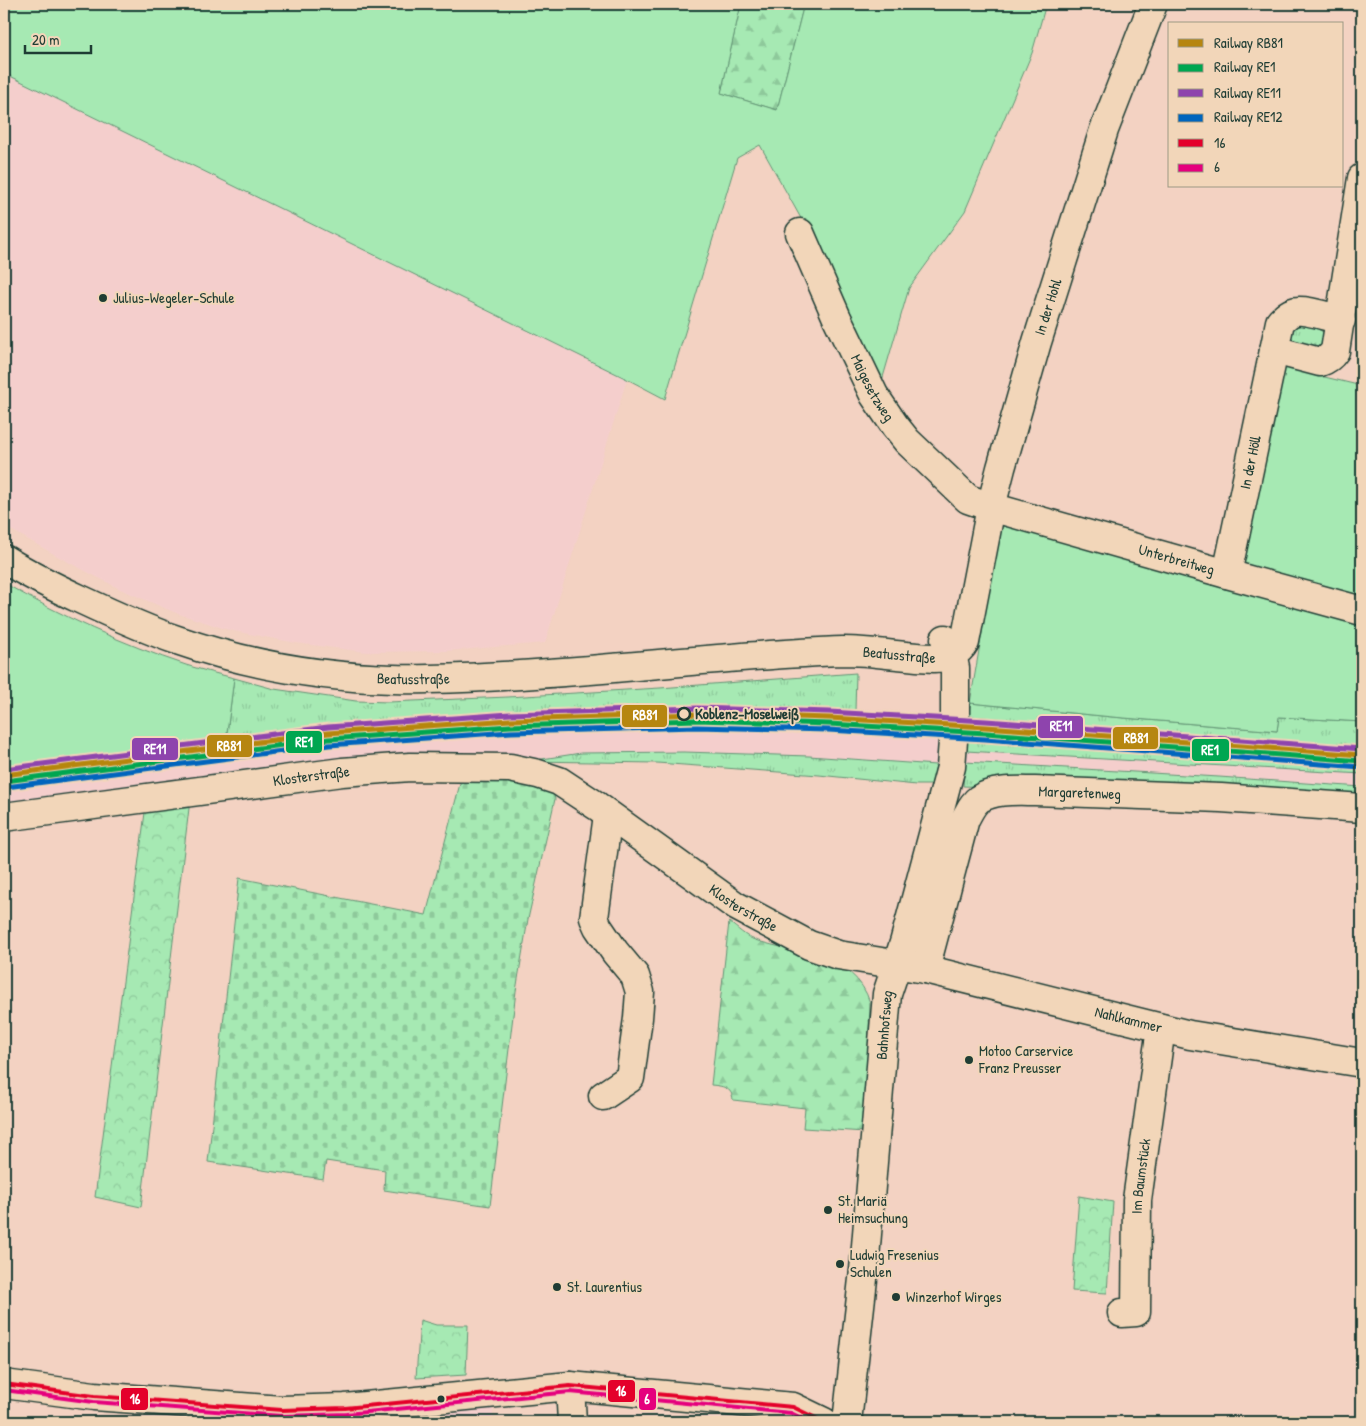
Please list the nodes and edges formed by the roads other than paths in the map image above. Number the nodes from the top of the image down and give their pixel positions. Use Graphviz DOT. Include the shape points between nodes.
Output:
graph roads {
  1 [pos="1153,4"];
  2 [pos="1362,178"];
  3 [pos="800,233"];
  4 [pos="1341,320"];
  5 [pos="1274,350"];
  6 [pos="991,507"];
  7 [pos="4,559"];
  8 [pos="1228,574"];
  9 [pos="1362,611"];
  10 [pos="948,646"];
  11 [pos="1362,808"];
  12 [pos="608,814"];
  13 [pos="4,817"];
  14 [pos="896,965"];
  15 [pos="925,969"];
  16 [pos="1161,1028"];
  17 [pos="1362,1063"];
  18 [pos="603,1096"];
  19 [pos="1122,1313"];
  20 [pos="4,1384"];
  21 [pos="570,1386"];
  22 [pos="282,1416"];
  23 [pos="572,1422"];
  24 [pos="824,1422"];
  25 [pos="847,1422"];
  1 -- 6 [label="street, In der Hohl" via="1104,130"];
  2 -- 4 [label="street"];
  3 -- 6 [label="street, Maigesetzweg" via="874,395 895,426 968,499"];
  4 -- 5 [label="street, In der Höll" via="1294,311 1280,322"];
  4 -- 5 [label="street" via="1335,351 1326,360 1320,362"];
  5 -- 8 [label="street, In der Höll"];
  6 -- 8 [label="street, Unterbreitweg"];
  6 -- 10 [label="street, In der Hohl" via="970,617"];
  7 -- 10 [label="street, Beatusstraße" via="113,615 176,640 262,663 342,676 468,678 564,672 846,651 888,638 934,640"];
  8 -- 9 [label="street, Unterbreitweg"];
  10 -- 14 [label="street, Bahnhofsweg" via="955,668 951,767"];
  11 -- 15 [label="street, Margaretenweg" via="1044,791 1016,791 979,799 965,819"];
  12 -- 13 [label="street, Klosterstraße" via="559,782 538,774 510,768 410,767 342,772"];
  12 -- 14 [label="street, Klosterstraße" via="736,906 809,945 838,955"];
  12 -- 18 [label="street" via="594,918 598,928 635,976 640,992 630,1078"];
  14 -- 15 [label="street, Nahlkammer"];
  14 -- 25 [label="street, Bahnhofsweg" via="887,994 864,1270"];
  15 -- 16 [label="street, Nahlkammer"];
  16 -- 17 [label="street, Nahlkammer"];
  16 -- 19 [label="street, Im Baumstück" via="1137,1200 1136,1312"];
  20 -- 22 [label="street"];
  21 -- 22 [label="street"];
  21 -- 23 [label="street"];
  21 -- 24 [label="street" via="793,1407"];
}
